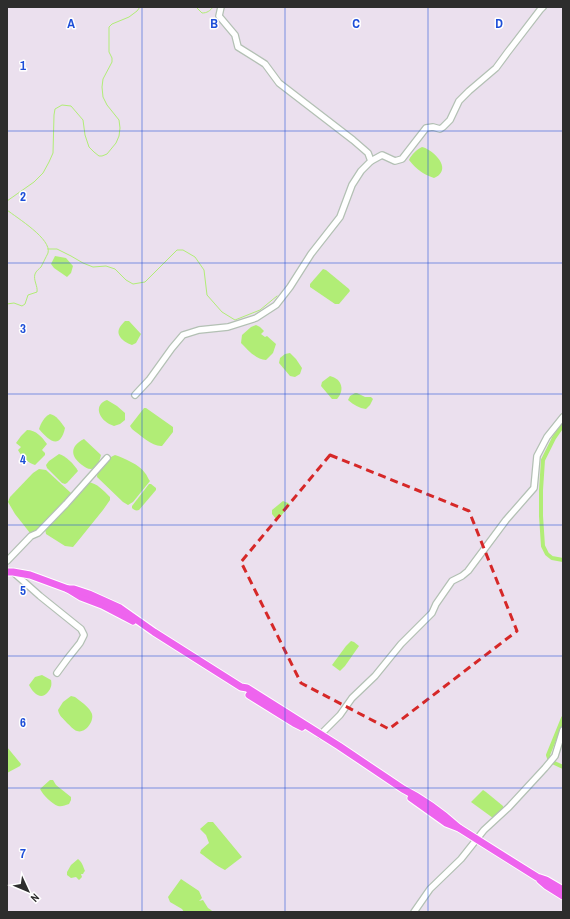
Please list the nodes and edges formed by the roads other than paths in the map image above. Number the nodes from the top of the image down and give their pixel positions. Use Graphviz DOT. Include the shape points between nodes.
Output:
graph roads {
  1 [pos="221,7"];
  2 [pos="543,7"];
  3 [pos="371,161"];
  4 [pos="135,395"];
  5 [pos="563,417"];
  6 [pos="107,458"];
  7 [pos="7,561"];
  8 [pos="10,572"];
  9 [pos="57,672"];
  10 [pos="563,730"];
  11 [pos="320,735"];
  12 [pos="477,839"];
  13 [pos="537,877"];
  14 [pos="563,890"];
  15 [pos="563,896"];
  16 [pos="414,912"];
  1 -- 3 [label="street" via="219,16 235,34 238,47 264,64 279,83 353,140 368,153"];
  2 -- 3 [label="street" via="496,68 459,101 450,120 443,127 426,128 402,159 396,161 382,156"];
  3 -- 4 [label="street" via="352,186 340,216 276,305 256,318 228,327 199,330 183,335"];
  5 -- 11 [label="street" via="547,437 537,456 534,488 468,571 452,580 432,613"];
  6 -- 7 [label="street" via="38,533 31,536"];
  8 -- 9 [label="street" via="84,635"];
  8 -- 11 [label="main road" via="30,575 74,589 127,613 241,687 252,697 294,723"];
  10 -- 12 [label="street" via="555,756"];
  11 -- 12 [label="main road"];
  12 -- 13 [label="main road"];
  12 -- 16 [label="street" via="461,859 430,889"];
  13 -- 14 [label="main road"];
  13 -- 15 [label="main road"];
}
